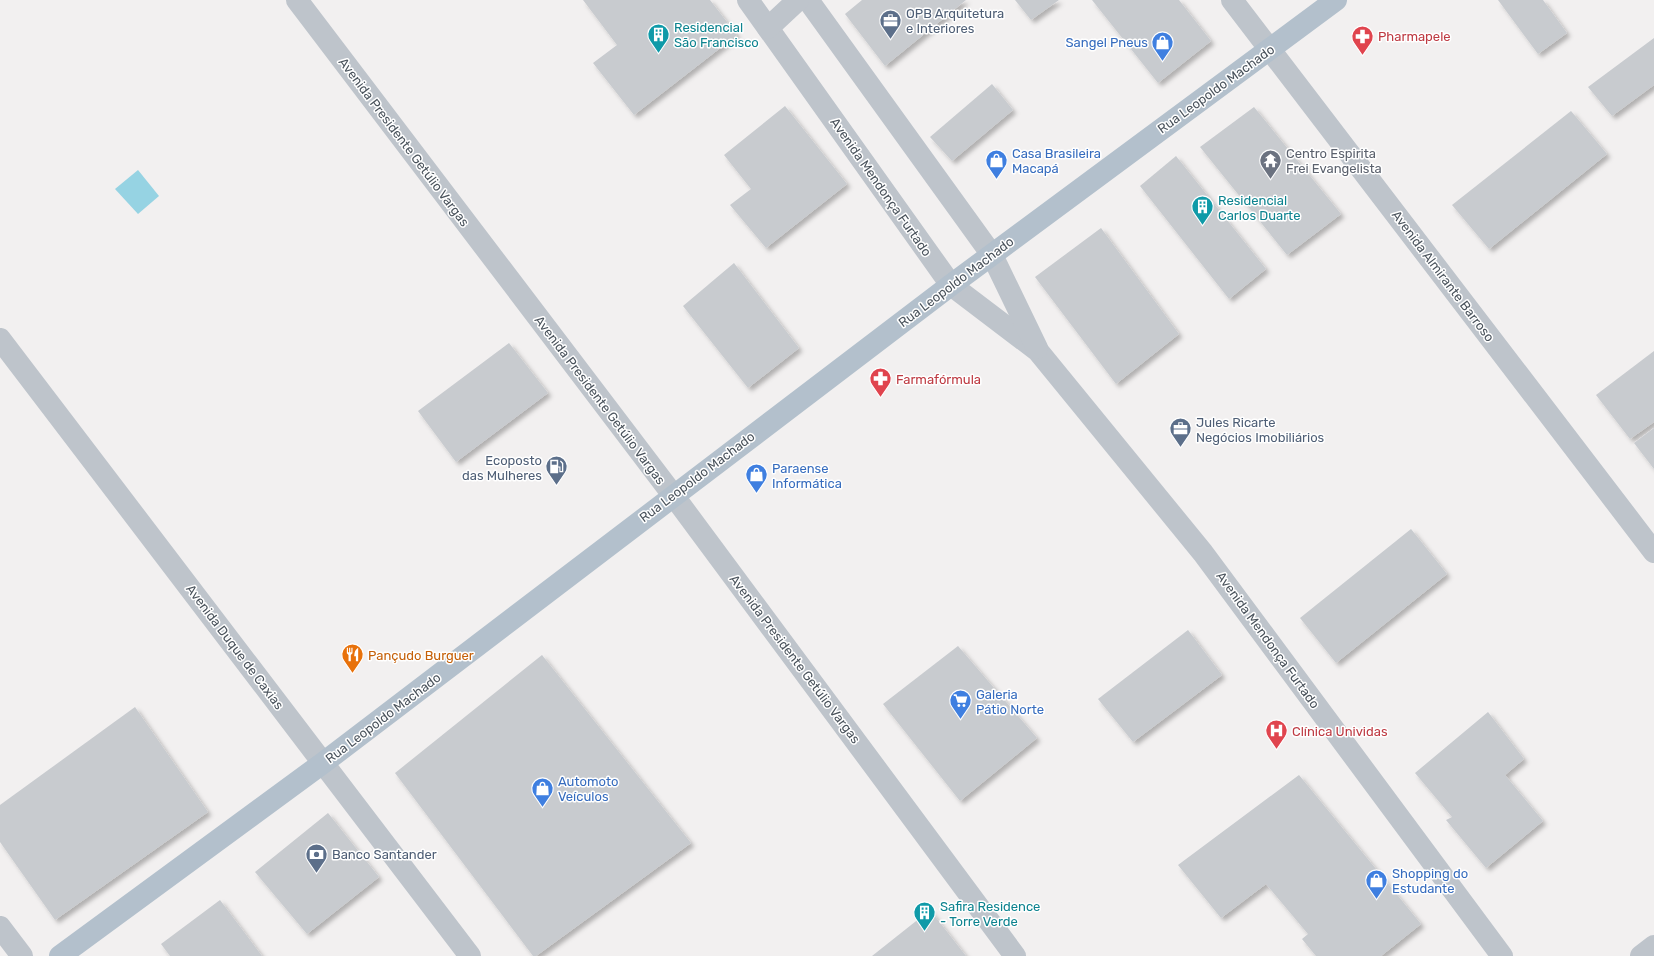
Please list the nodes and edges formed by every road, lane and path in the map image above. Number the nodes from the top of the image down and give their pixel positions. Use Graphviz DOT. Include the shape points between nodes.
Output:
graph roads {
  1 [pos="297,0"];
  2 [pos="748,0"];
  3 [pos="798,0"];
  4 [pos="808,0"];
  5 [pos="1232,0"];
  6 [pos="1336,0"];
  7 [pos="768,28"];
  8 [pos="1270,50"];
  9 [pos="992,255"];
  10 [pos="951,285"];
  11 [pos="0,339"];
  12 [pos="1038,351"];
  13 [pos="673,496"];
  14 [pos="1654,552"];
  15 [pos="323,764"];
  16 [pos="0,927"];
  17 [pos="1654,946"];
  18 [pos="22,956"];
  19 [pos="60,956"];
  20 [pos="470,956"];
  21 [pos="1015,956"];
  22 [pos="1502,956"];
  23 [pos="1641,956"];
  1 -- 13 [label="street, Avenida Presidente Getúlio Vargas"];
  2 -- 7 [label="street, Avenida Mendonça Furtado"];
  3 -- 7 [label="street"];
  4 -- 9 [label="street, Avenida Mendonça Furtado"];
  5 -- 8 [label="street, Avenida Almirante Barroso"];
  6 -- 8 [label="main road, Rua Leopoldo Machado"];
  7 -- 10 [label="street, Avenida Mendonça Furtado"];
  8 -- 9 [label="main road, Rua Leopoldo Machado"];
  8 -- 14 [label="street, Avenida Almirante Barroso"];
  9 -- 10 [label="main road, Rua Leopoldo Machado"];
  9 -- 12 [label="street, Avenida Mendonça Furtado"];
  10 -- 12 [label="street, Avenida Mendonça Furtado"];
  10 -- 13 [label="main road, Rua Leopoldo Machado"];
  11 -- 15 [label="street, Avenida Duque de Caxias"];
  12 -- 22 [label="street, Avenida Mendonça Furtado" via="1203,552"];
  13 -- 15 [label="main road, Rua Leopoldo Machado"];
  13 -- 21 [label="street, Avenida Presidente Getúlio Vargas"];
  15 -- 19 [label="main road, Rua Leopoldo Machado"];
  15 -- 20 [label="street, Avenida Duque de Caxias"];
  16 -- 18 [label="street"];
  17 -- 23 [label="street"];
}
